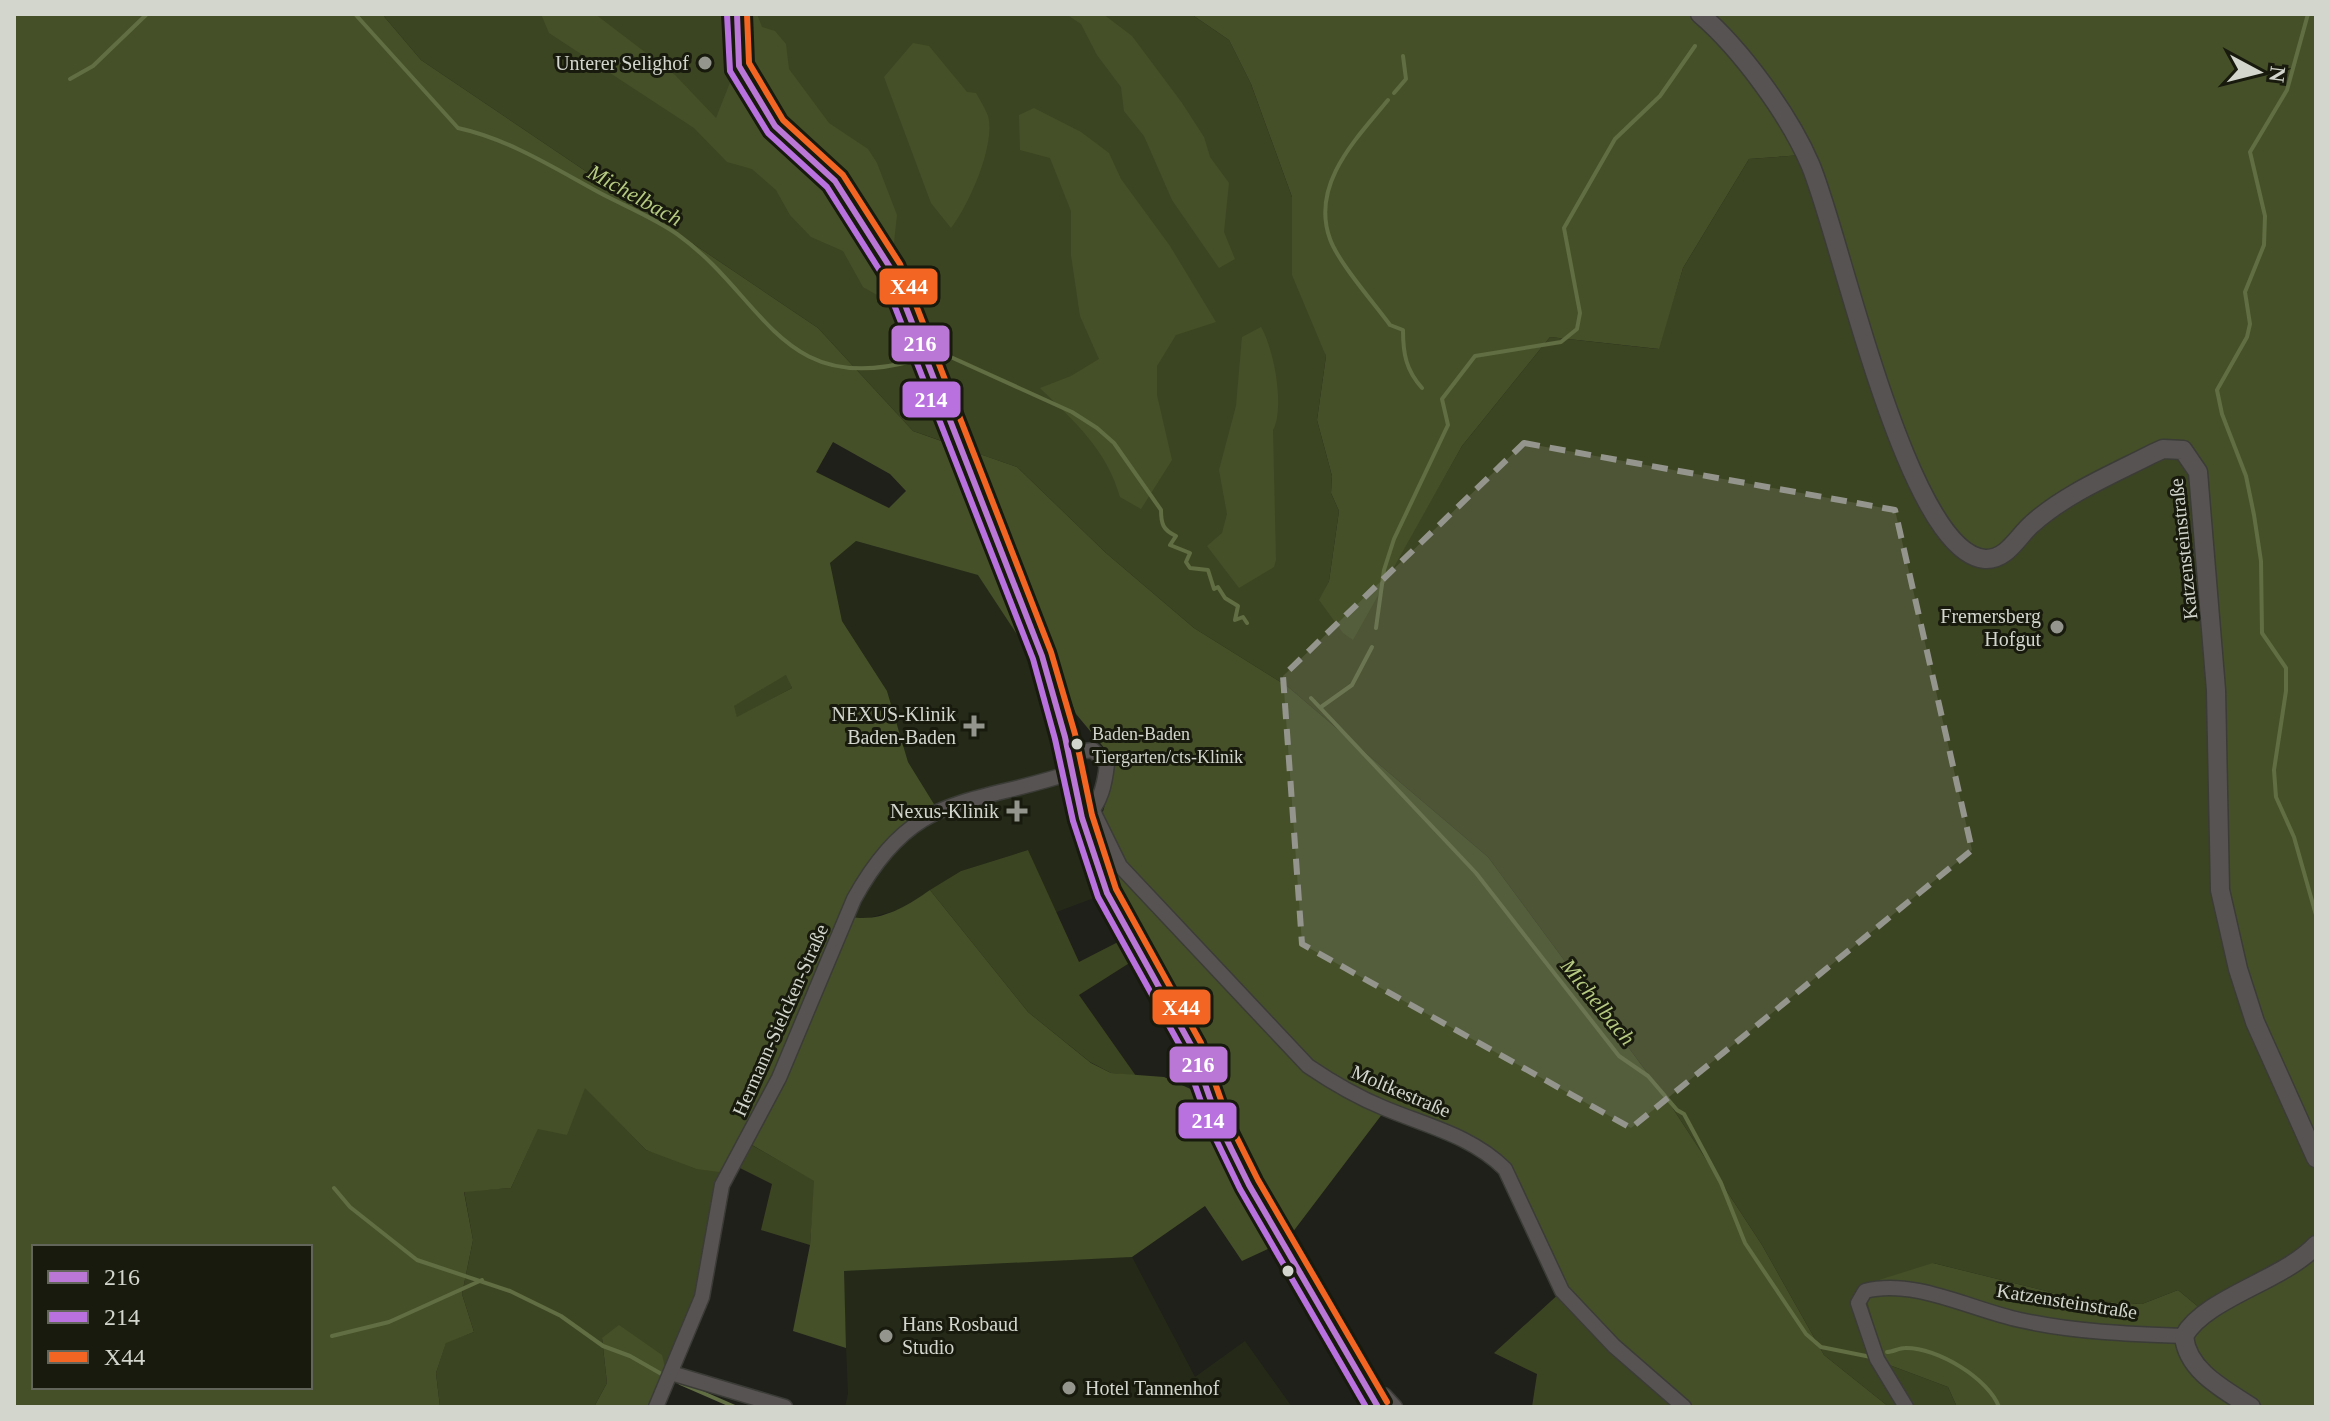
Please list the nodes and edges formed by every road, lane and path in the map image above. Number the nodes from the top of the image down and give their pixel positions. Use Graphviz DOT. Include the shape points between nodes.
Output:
graph roads {
  1 [pos="737,14"];
  2 [pos="1700,14"];
  3 [pos="1071,762"];
  4 [pos="1088,814"];
  5 [pos="2316,1158"];
  6 [pos="2316,1245"];
  7 [pos="2184,1336"];
  8 [pos="669,1377"];
  9 [pos="1375,1402"];
  10 [pos="656,1407"];
  11 [pos="785,1407"];
  12 [pos="1395,1407"];
  13 [pos="1684,1407"];
  14 [pos="1906,1407"];
  15 [pos="2251,1407"];
  1 -- 3 [label="main road" via="739,66 775,126 835,181 891,269 1042,656"];
  2 -- 5 [label="street, Katzensteinstraße" via="1720,32 1793,130 1811,166 1880,390 1932,512 1962,549 1984,559 2002,555 2051,510 2163,449 2183,450 2194,461 2213,625 2220,890 2255,1022"];
  3 -- 4 [label="main road"];
  3 -- 4 [label="street" via="1093,750 1107,764 1105,781"];
  3 -- 8 [label="street, Hermann-Sielcken-Straße" via="937,809 903,832 872,867 763,1111 722,1185 702,1297"];
  4 -- 9 [label="main road" via="1107,893 1192,1047 1230,1149"];
  4 -- 13 [label="street, Moltkestraße" via="1120,866 1308,1066 1345,1091 1462,1138 1498,1162 1562,1291 1614,1346"];
  6 -- 7 [label="street" via="2296,1263 2207,1314"];
  7 -- 14 [label="street, Katzensteinstraße" via="2110,1334 2022,1321 1929,1294 1865,1291 1858,1303 1868,1339"];
  7 -- 15 [label="street" via="2191,1358 2209,1379"];
  8 -- 10 [label="street, Hermann-Sielcken-Straße"];
  8 -- 11 [label="street"];
  9 -- 12 [label="street" via="1384,1395"];
}
